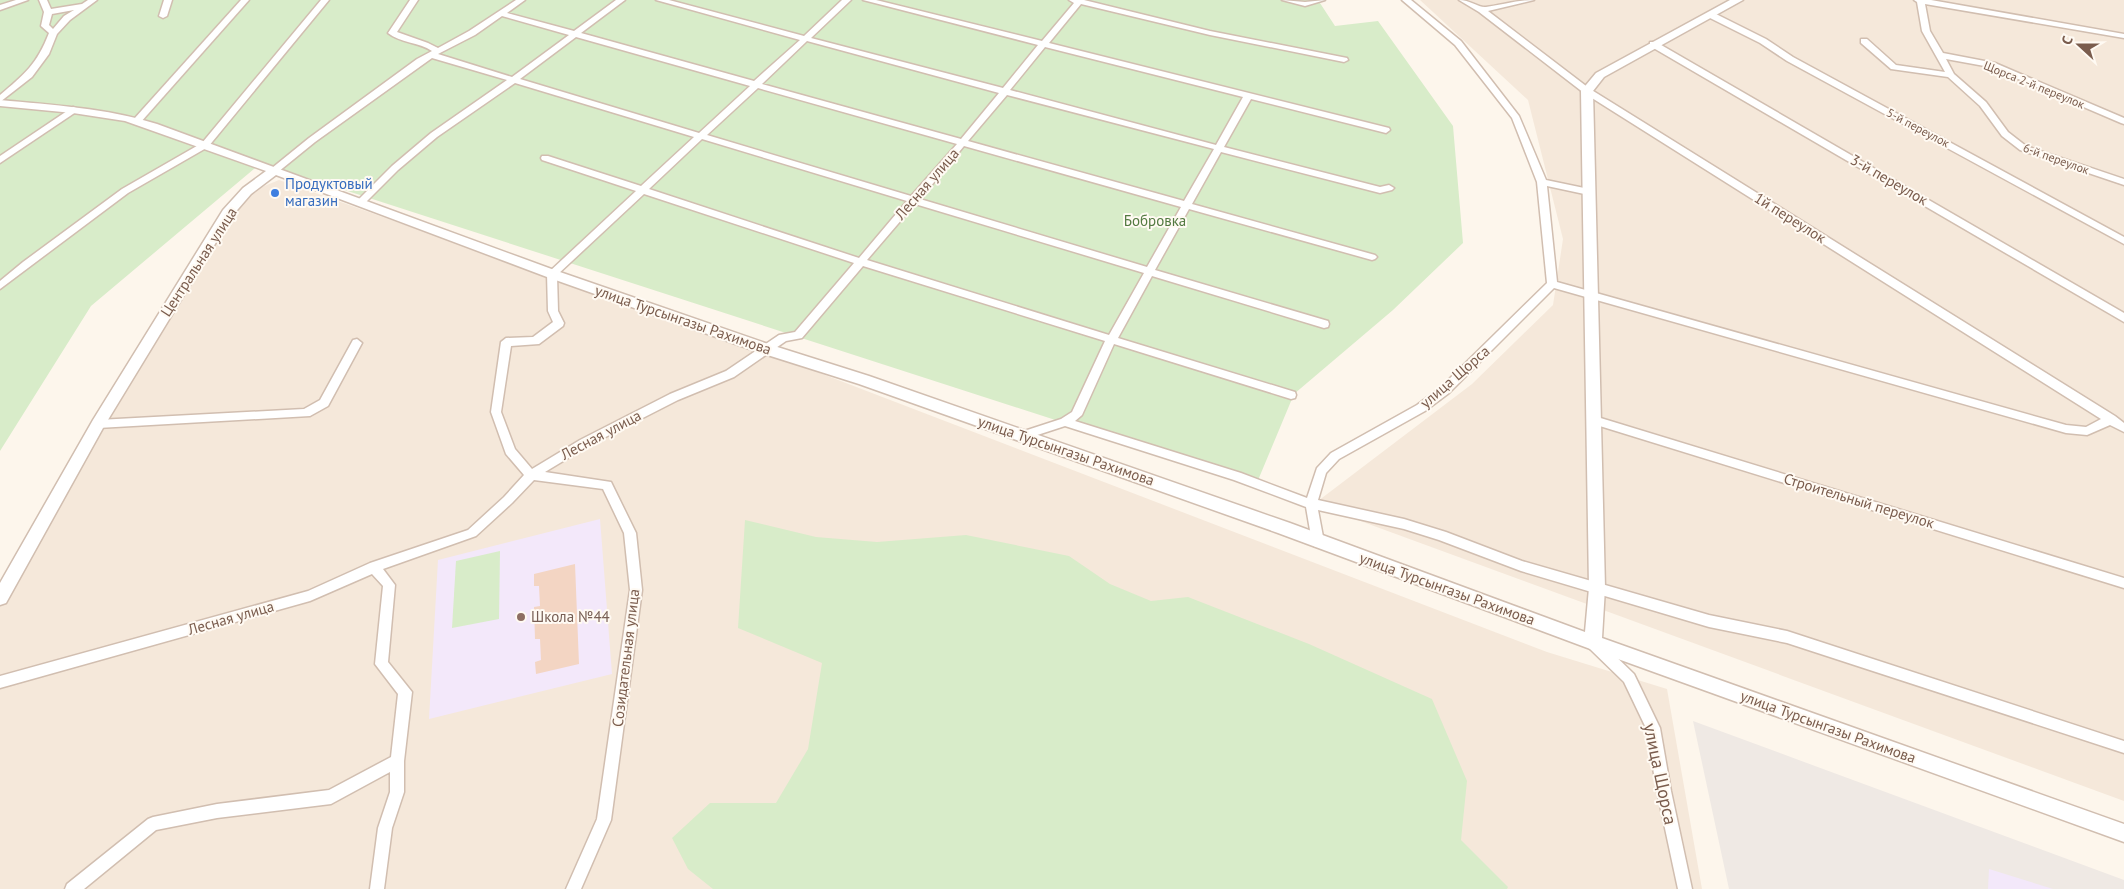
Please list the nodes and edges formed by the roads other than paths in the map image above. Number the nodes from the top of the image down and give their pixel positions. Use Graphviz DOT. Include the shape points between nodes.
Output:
graph roads {
  1 [pos="24,0"];
  2 [pos="43,0"];
  3 [pos="93,0"];
  4 [pos="168,0"];
  5 [pos="245,0"];
  6 [pos="325,0"];
  7 [pos="414,0"];
  8 [pos="521,0"];
  9 [pos="620,0"];
  10 [pos="660,0"];
  11 [pos="847,0"];
  12 [pos="866,0"];
  13 [pos="1077,0"];
  14 [pos="1286,0"];
  15 [pos="1321,0"];
  16 [pos="1406,0"];
  17 [pos="1463,0"];
  18 [pos="1530,0"];
  19 [pos="1738,0"];
  20 [pos="1920,0"];
  21 [pos="82,6"];
  22 [pos="0,8"];
  23 [pos="1482,10"];
  24 [pos="48,12"];
  25 [pos="500,13"];
  26 [pos="1712,15"];
  27 [pos="163,16"];
  28 [pos="53,33"];
  29 [pos="577,34"];
  30 [pos="2124,36"];
  31 [pos="805,38"];
  32 [pos="1864,41"];
  33 [pos="1044,44"];
  34 [pos="1653,44"];
  35 [pos="434,53"];
  36 [pos="1940,54"];
  37 [pos="1344,60"];
  38 [pos="1951,75"];
  39 [pos="514,80"];
  40 [pos="756,85"];
  41 [pos="1004,91"];
  42 [pos="1587,91"];
  43 [pos="1248,96"];
  44 [pos="0,99"];
  45 [pos="0,103"];
  46 [pos="73,110"];
  47 [pos="137,121"];
  48 [pos="2124,122"];
  49 [pos="1386,130"];
  50 [pos="700,136"];
  51 [pos="963,142"];
  52 [pos="205,145"];
  53 [pos="1219,148"];
  54 [pos="545,158"];
  55 [pos="0,160"];
  56 [pos="275,170"];
  57 [pos="1542,182"];
  58 [pos="2124,182"];
  59 [pos="1389,188"];
  60 [pos="642,190"];
  61 [pos="1589,192"];
  62 [pos="913,200"];
  63 [pos="360,203"];
  64 [pos="1187,205"];
  65 [pos="2124,241"];
  66 [pos="1372,257"];
  67 [pos="861,262"];
  68 [pos="1150,270"];
  69 [pos="552,274"];
  70 [pos="1552,284"];
  71 [pos="0,286"];
  72 [pos="1590,296"];
  73 [pos="2124,318"];
  74 [pos="1324,324"];
  75 [pos="1111,340"];
  76 [pos="357,343"];
  77 [pos="766,350"];
  78 [pos="1291,395"];
  79 [pos="2111,419"];
  80 [pos="1594,420"];
  81 [pos="1065,422"];
  82 [pos="98,424"];
  83 [pos="2124,428"];
  84 [pos="1022,436"];
  85 [pos="531,475"];
  86 [pos="1311,504"];
  87 [pos="1318,542"];
  88 [pos="374,567"];
  89 [pos="2124,583"];
  90 [pos="1597,588"];
  91 [pos="0,598"];
  92 [pos="1593,642"];
  93 [pos="0,682"];
  94 [pos="2124,748"];
  95 [pos="397,761"];
  96 [pos="2124,833"];
  97 [pos="72,889"];
  98 [pos="377,889"];
  99 [pos="573,889"];
  100 [pos="1685,889"];
  1 -- 22 [label="street"];
  2 -- 24 [label="street"];
  3 -- 21 [label="street"];
  4 -- 27 [label="street"];
  5 -- 47 [label="street"];
  6 -- 52 [label="street"];
  7 -- 35 [label="street" via="392,33 429,45"];
  8 -- 25 [label="street, Центральная улица"];
  9 -- 29 [label="street"];
  10 -- 31 [label="street"];
  11 -- 31 [label="street"];
  12 -- 33 [label="street"];
  13 -- 33 [label="street, Лесная улица"];
  13 -- 37 [label="street" via="1210,33"];
  14 -- 15 [label="street" via="1305,4"];
  16 -- 57 [label="street" via="1458,43 1516,118"];
  17 -- 23 [label="street, 1й переулок"];
  18 -- 23 [label="street"];
  19 -- 26 [label="street"];
  20 -- 30 [label="street"];
  20 -- 36 [label="street" via="1926,31"];
  21 -- 24 [label="street"];
  21 -- 28 [label="street"];
  23 -- 42 [label="street, 1й переулок"];
  24 -- 28 [label="street" via="45,26"];
  25 -- 29 [label="street"];
  25 -- 35 [label="street, Центральная улица" via="472,33"];
  26 -- 34 [label="street"];
  26 -- 65 [label="street, 5-й переулок" via="1763,40 1790,58"];
  28 -- 44 [label="street" via="45,54 29,75"];
  29 -- 39 [label="street"];
  29 -- 40 [label="street"];
  31 -- 40 [label="street"];
  31 -- 41 [label="street"];
  32 -- 38 [label="street" via="1890,65"];
  33 -- 41 [label="street, Лесная улица"];
  33 -- 43 [label="street"];
  34 -- 42 [label="street" via="1600,75"];
  34 -- 73 [label="street, 3-й переулок"];
  35 -- 39 [label="street"];
  35 -- 56 [label="street, Центральная улица" via="356,107"];
  36 -- 38 [label="street, 6-й переулок"];
  36 -- 48 [label="street, Щорса 2-й переулок" via="1992,65"];
  38 -- 58 [label="street, 6-й переулок" via="1983,104 2013,142"];
  39 -- 50 [label="street"];
  39 -- 63 [label="street" via="434,135"];
  40 -- 50 [label="street"];
  40 -- 51 [label="street"];
  41 -- 51 [label="street, Лесная улица"];
  41 -- 53 [label="street"];
  42 -- 61 [label="street"];
  42 -- 79 [label="street, 1й переулок"];
  43 -- 49 [label="street"];
  43 -- 53 [label="street"];
  45 -- 46 [label="street, улица Турсынгазы Рахимова"];
  46 -- 47 [label="street, улица Турсынгазы Рахимова"];
  46 -- 55 [label="street"];
  47 -- 52 [label="street, улица Турсынгазы Рахимова"];
  50 -- 60 [label="street"];
  50 -- 62 [label="street"];
  51 -- 62 [label="street, Лесная улица"];
  51 -- 64 [label="street"];
  52 -- 56 [label="street, улица Турсынгазы Рахимова"];
  52 -- 71 [label="street" via="125,191"];
  53 -- 59 [label="street" via="1380,190"];
  53 -- 64 [label="street"];
  54 -- 60 [label="street"];
  56 -- 63 [label="street, улица Турсынгазы Рахимова"];
  56 -- 82 [label="street, Центральная улица" via="247,191 227,213"];
  57 -- 61 [label="street"];
  57 -- 70 [label="street"];
  60 -- 67 [label="street"];
  60 -- 69 [label="street"];
  61 -- 72 [label="street"];
  62 -- 67 [label="street, Лесная улица"];
  62 -- 68 [label="street"];
  63 -- 69 [label="street, улица Турсынгазы Рахимова"];
  64 -- 66 [label="street"];
  64 -- 68 [label="street"];
  67 -- 75 [label="street"];
  67 -- 77 [label="street, Лесная улица" via="798,335 783,338"];
  68 -- 74 [label="street"];
  68 -- 75 [label="street"];
  69 -- 77 [label="street, улица Турсынгазы Рахимова"];
  69 -- 85 [label="street" via="553,311 559,323 535,341 506,342 496,412 510,451"];
  70 -- 72 [label="street"];
  70 -- 86 [label="street, улица Щорса" via="1445,390 1421,408 1335,456 1321,471"];
  72 -- 79 [label="street" via="2066,429 2087,431"];
  72 -- 80 [label="street"];
  75 -- 78 [label="street"];
  75 -- 81 [label="street" via="1076,415"];
  76 -- 82 [label="street" via="324,403 306,413"];
  77 -- 84 [label="street, улица Турсынгазы Рахимова" via="864,380"];
  77 -- 85 [label="street, Лесная улица" via="730,374 674,397 584,443"];
  79 -- 83 [label="street, 1й переулок"];
  80 -- 89 [label="street, Строительный переулок"];
  80 -- 90 [label="street"];
  81 -- 84 [label="street"];
  81 -- 86 [label="street" via="1237,476"];
  82 -- 91 [label="street, Центральная улица"];
  84 -- 87 [label="street, улица Турсынгазы Рахимова"];
  85 -- 88 [label="street, Лесная улица" via="472,533"];
  85 -- 99 [label="street, Созидательная улица" via="608,485 630,533 636,590 604,820"];
  86 -- 87 [label="street"];
  86 -- 90 [label="street" via="1404,524 1521,566"];
  87 -- 92 [label="street, улица Турсынгазы Рахимова"];
  88 -- 93 [label="street, Лесная улица" via="310,596"];
  88 -- 95 [label="street" via="390,585 381,664 405,692"];
  90 -- 92 [label="street"];
  90 -- 94 [label="street" via="1709,621 1787,637"];
  92 -- 96 [label="street, улица Турсынгазы Рахимова"];
  92 -- 100 [label="street, улица Щорса" via="1629,678 1654,728"];
  95 -- 97 [label="street" via="331,797 217,811 153,824"];
  95 -- 98 [label="street" via="397,792 385,828"];
}
